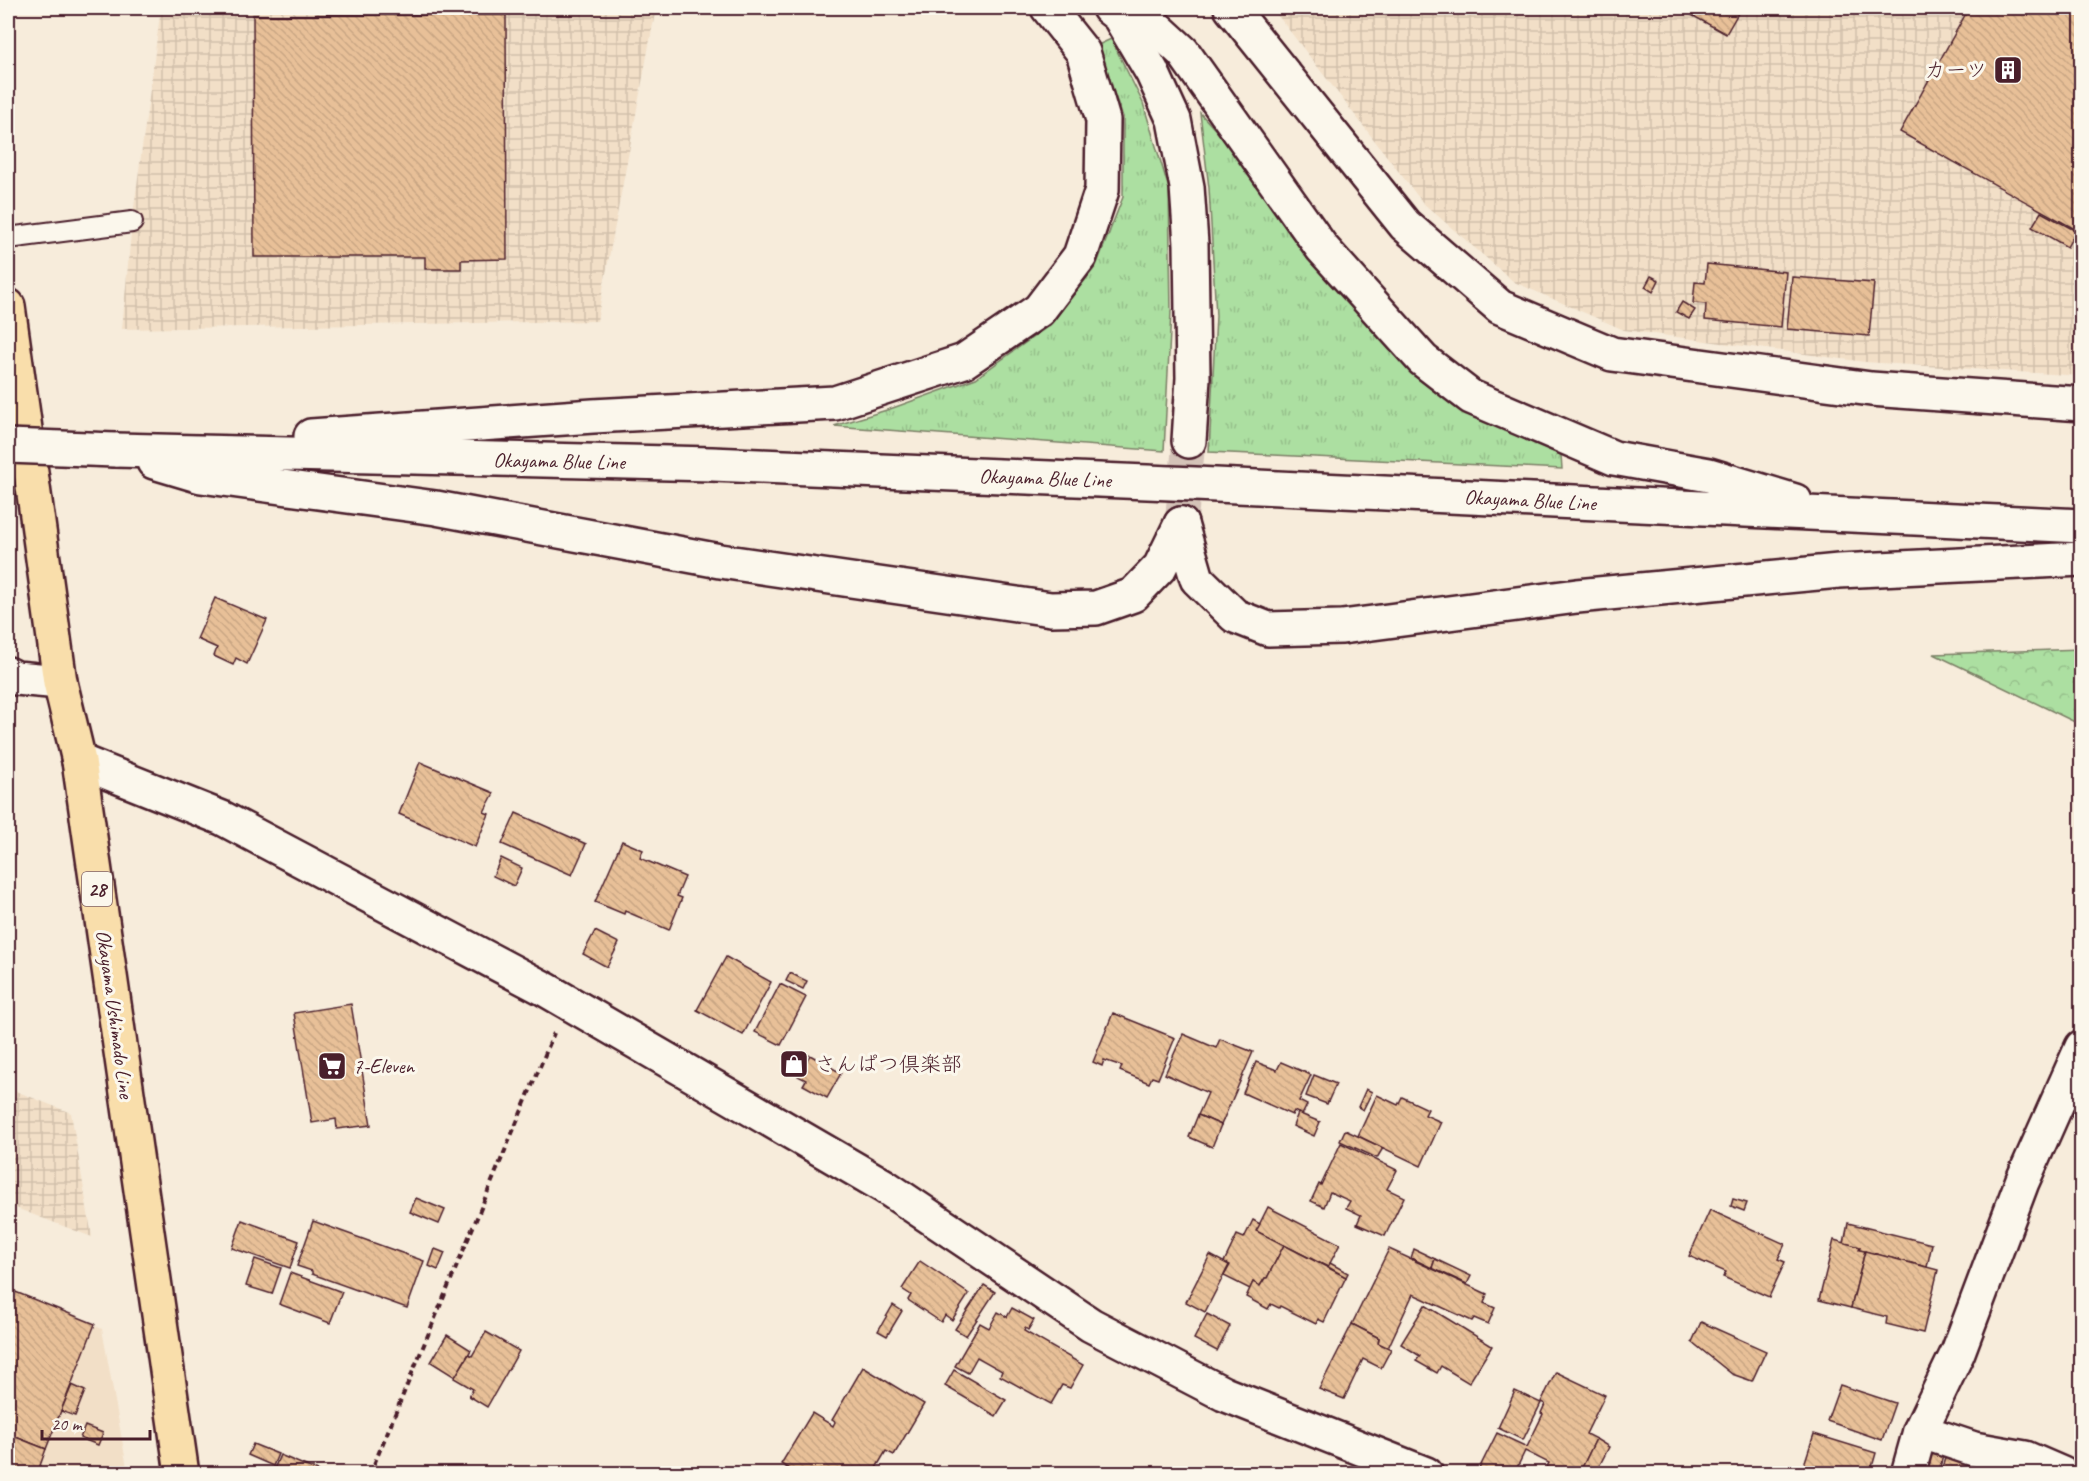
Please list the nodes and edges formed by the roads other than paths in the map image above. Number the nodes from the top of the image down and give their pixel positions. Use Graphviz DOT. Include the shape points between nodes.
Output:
graph roads {
  1 [pos="1048,8"];
  2 [pos="1109,8"];
  3 [pos="1135,8"];
  4 [pos="1231,8"];
  5 [pos="132,222"];
  6 [pos="8,238"];
  7 [pos="9,320"];
  8 [pos="2082,404"];
  9 [pos="1189,441"];
  10 [pos="8,446"];
  11 [pos="115,450"];
  12 [pos="1842,515"];
  13 [pos="2082,526"];
  14 [pos="2082,559"];
  15 [pos="8,674"];
  16 [pos="60,682"];
  17 [pos="79,761"];
  18 [pos="2082,1047"];
  19 [pos="1920,1431"];
  20 [pos="182,1473"];
  21 [pos="1426,1473"];
  22 [pos="1908,1473"];
  23 [pos="2062,1473"];
  1 -- 11 [label="main road" via="1083,52 1102,120 1102,190 1080,256 1039,310 964,361 836,403"];
  2 -- 9 [label="main road" via="1119,16 1152,72 1174,120 1187,187 1193,378"];
  3 -- 12 [label="main road" via="1183,52 1322,248 1423,360 1471,397 1614,458 1709,475"];
  4 -- 8 [label="main road" via="1405,225 1500,307 1612,354 1871,389"];
  5 -- 6 [label="lane"];
  7 -- 16 [label="main road, Okayama Ushimado Line / 28"];
  10 -- 11 [label="main road, Okayama Blue Line, bridge"];
  11 -- 12 [label="main road, Okayama Blue Line" via="712,464"];
  11 -- 14 [label="main road" via="201,476 436,508 720,561 1051,609 1096,608 1133,595 1160,567 1181,524 1197,579 1235,616 1268,630 1342,627 1577,596 1839,572"];
  12 -- 13 [label="main road, Okayama Blue Line"];
  15 -- 16 [label="main road"];
  16 -- 17 [label="main road, Okayama Ushimado Line / 28"];
  17 -- 20 [label="main road, Okayama Ushimado Line / 28"];
  17 -- 21 [label="main road" via="222,818 567,1002 884,1186 1091,1325 1224,1394"];
  18 -- 19 [label="main road" via="2022,1182 1958,1352"];
  19 -- 22 [label="main road"];
  19 -- 23 [label="main road" via="1974,1449 2025,1458"];
}
